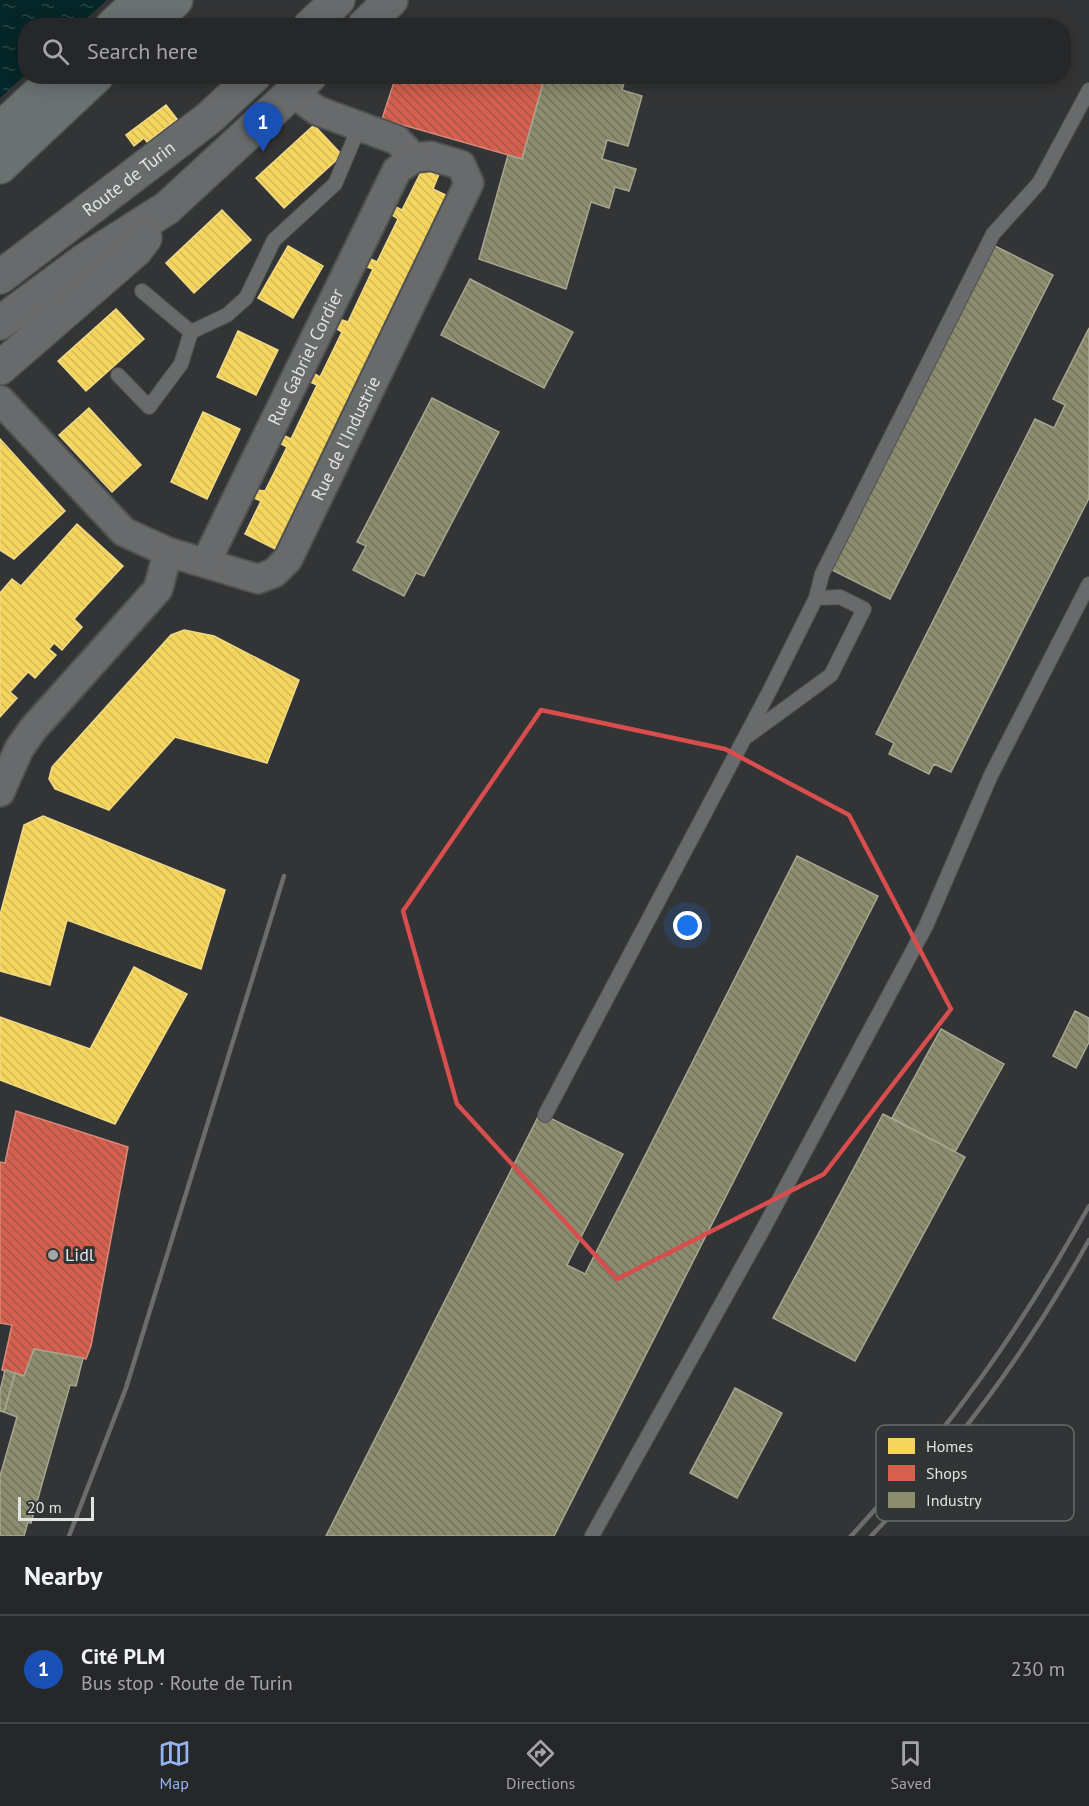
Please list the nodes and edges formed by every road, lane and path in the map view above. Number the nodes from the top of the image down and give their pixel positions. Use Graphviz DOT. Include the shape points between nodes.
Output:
graph roads {
  1 [pos="140,0"];
  2 [pos="176,0"];
  3 [pos="338,0"];
  4 [pos="391,0"];
  5 [pos="121,18"];
  6 [pos="158,18"];
  7 [pos="319,18"];
  8 [pos="372,18"];
  9 [pos="48,84"];
  10 [pos="88,84"];
  11 [pos="245,84"];
  12 [pos="301,85"];
  13 [pos="1089,90"];
  14 [pos="360,126"];
  15 [pos="0,129"];
  16 [pos="414,158"];
  17 [pos="0,167"];
  18 [pos="167,208"];
  19 [pos="0,277"];
  20 [pos="142,291"];
  21 [pos="0,323"];
  22 [pos="191,332"];
  23 [pos="0,368"];
  24 [pos="118,375"];
  25 [pos="0,400"];
  26 [pos="168,552"];
  27 [pos="206,562"];
  28 [pos="1089,584"];
  29 [pos="816,598"];
  30 [pos="744,739"];
  31 [pos="0,792"];
  32 [pos="545,1115"];
  33 [pos="592,1536"];
  1 -- 5 [label="main road"];
  2 -- 6 [label="main road"];
  3 -- 7 [label="main road"];
  4 -- 8 [label="main road"];
  9 -- 15 [label="main road"];
  10 -- 17 [label="main road"];
  11 -- 19 [label="main road, Route de Turin" via="209,118"];
  12 -- 14 [label="street" via="318,111"];
  12 -- 18 [label="main road"];
  13 -- 29 [label="lane" via="1039,183 993,234 822,574"];
  14 -- 16 [label="street" via="397,140"];
  14 -- 22 [label="lane" via="335,184 274,240 246,298 227,315"];
  16 -- 27 [label="street, Rue Gabriel Cordier" via="397,170"];
  16 -- 27 [label="street, Rue de l'Industrie" via="431,156 461,165 469,183 288,559 274,573 258,579"];
  18 -- 21 [label="main road" via="85,260"];
  18 -- 23 [label="main road" via="136,250"];
  20 -- 22 [label="lane"];
  22 -- 24 [label="lane" via="181,364 149,407"];
  25 -- 26 [label="street, Rue de l'Industrie" via="124,532"];
  26 -- 27 [label="street, Rue de l'Industrie"];
  26 -- 31 [label="street" via="158,589 38,722 18,749"];
  28 -- 33 [label="lane" via="991,775 926,926"];
  29 -- 30 [label="lane"];
  29 -- 30 [label="lane" via="840,597 864,609 831,675"];
  30 -- 32 [label="lane"];
}
